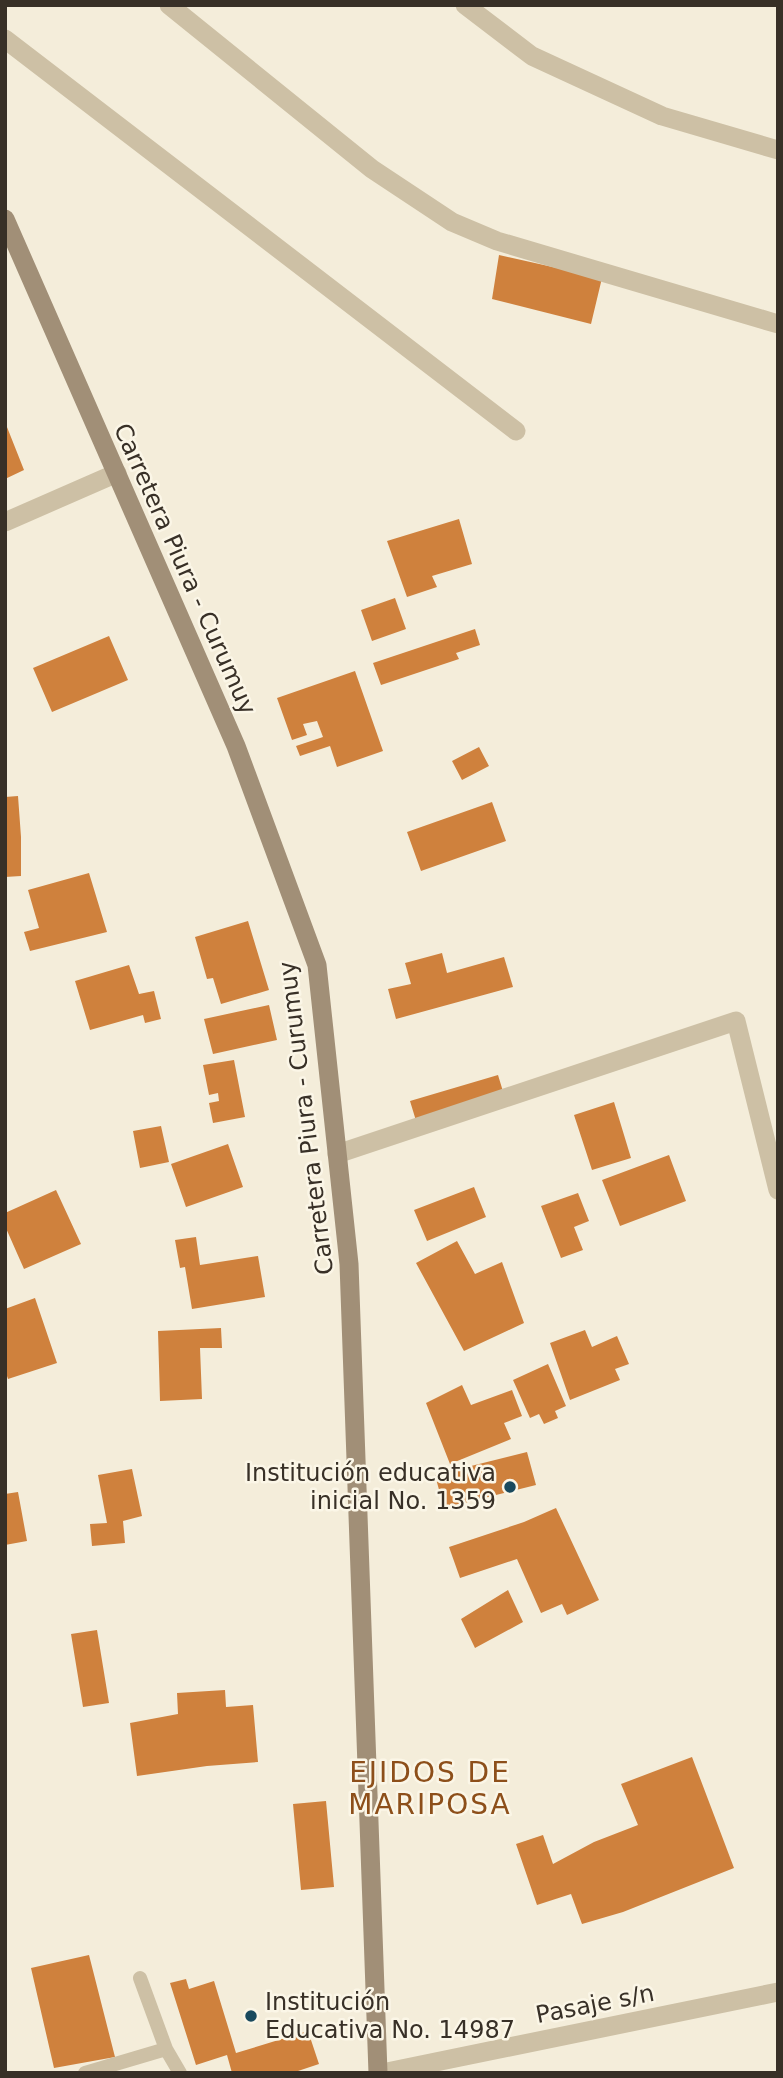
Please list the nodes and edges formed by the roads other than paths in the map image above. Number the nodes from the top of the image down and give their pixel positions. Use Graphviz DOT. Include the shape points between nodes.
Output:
graph roads {
  1 [pos="169,5"];
  2 [pos="465,5"];
  3 [pos="5,39"];
  4 [pos="778,150"];
  5 [pos="5,219"];
  6 [pos="778,324"];
  7 [pos="516,431"];
  8 [pos="117,473"];
  9 [pos="5,523"];
  10 [pos="337,1154"];
  11 [pos="778,1190"];
  12 [pos="141,1978"];
  13 [pos="778,1992"];
  14 [pos="166,2049"];
  15 [pos="85,2073"];
  16 [pos="180,2073"];
  17 [pos="380,2073"];
  1 -- 6 [label="street" via="372,169 452,222 497,241"];
  2 -- 4 [label="street" via="532,56 662,116"];
  3 -- 7 [label="street"];
  5 -- 8 [label="main road, Carretera Piura - Curumuy"];
  8 -- 9 [label="street"];
  8 -- 10 [label="main road, Carretera Piura - Curumuy" via="236,746 317,965"];
  10 -- 11 [label="street" via="736,1021"];
  10 -- 17 [label="main road, Carretera Piura - Curumuy" via="349,1264"];
  12 -- 14 [label="lane"];
  13 -- 17 [label="street, Pasaje s/n"];
  14 -- 15 [label="lane"];
  14 -- 16 [label="lane"];
}
